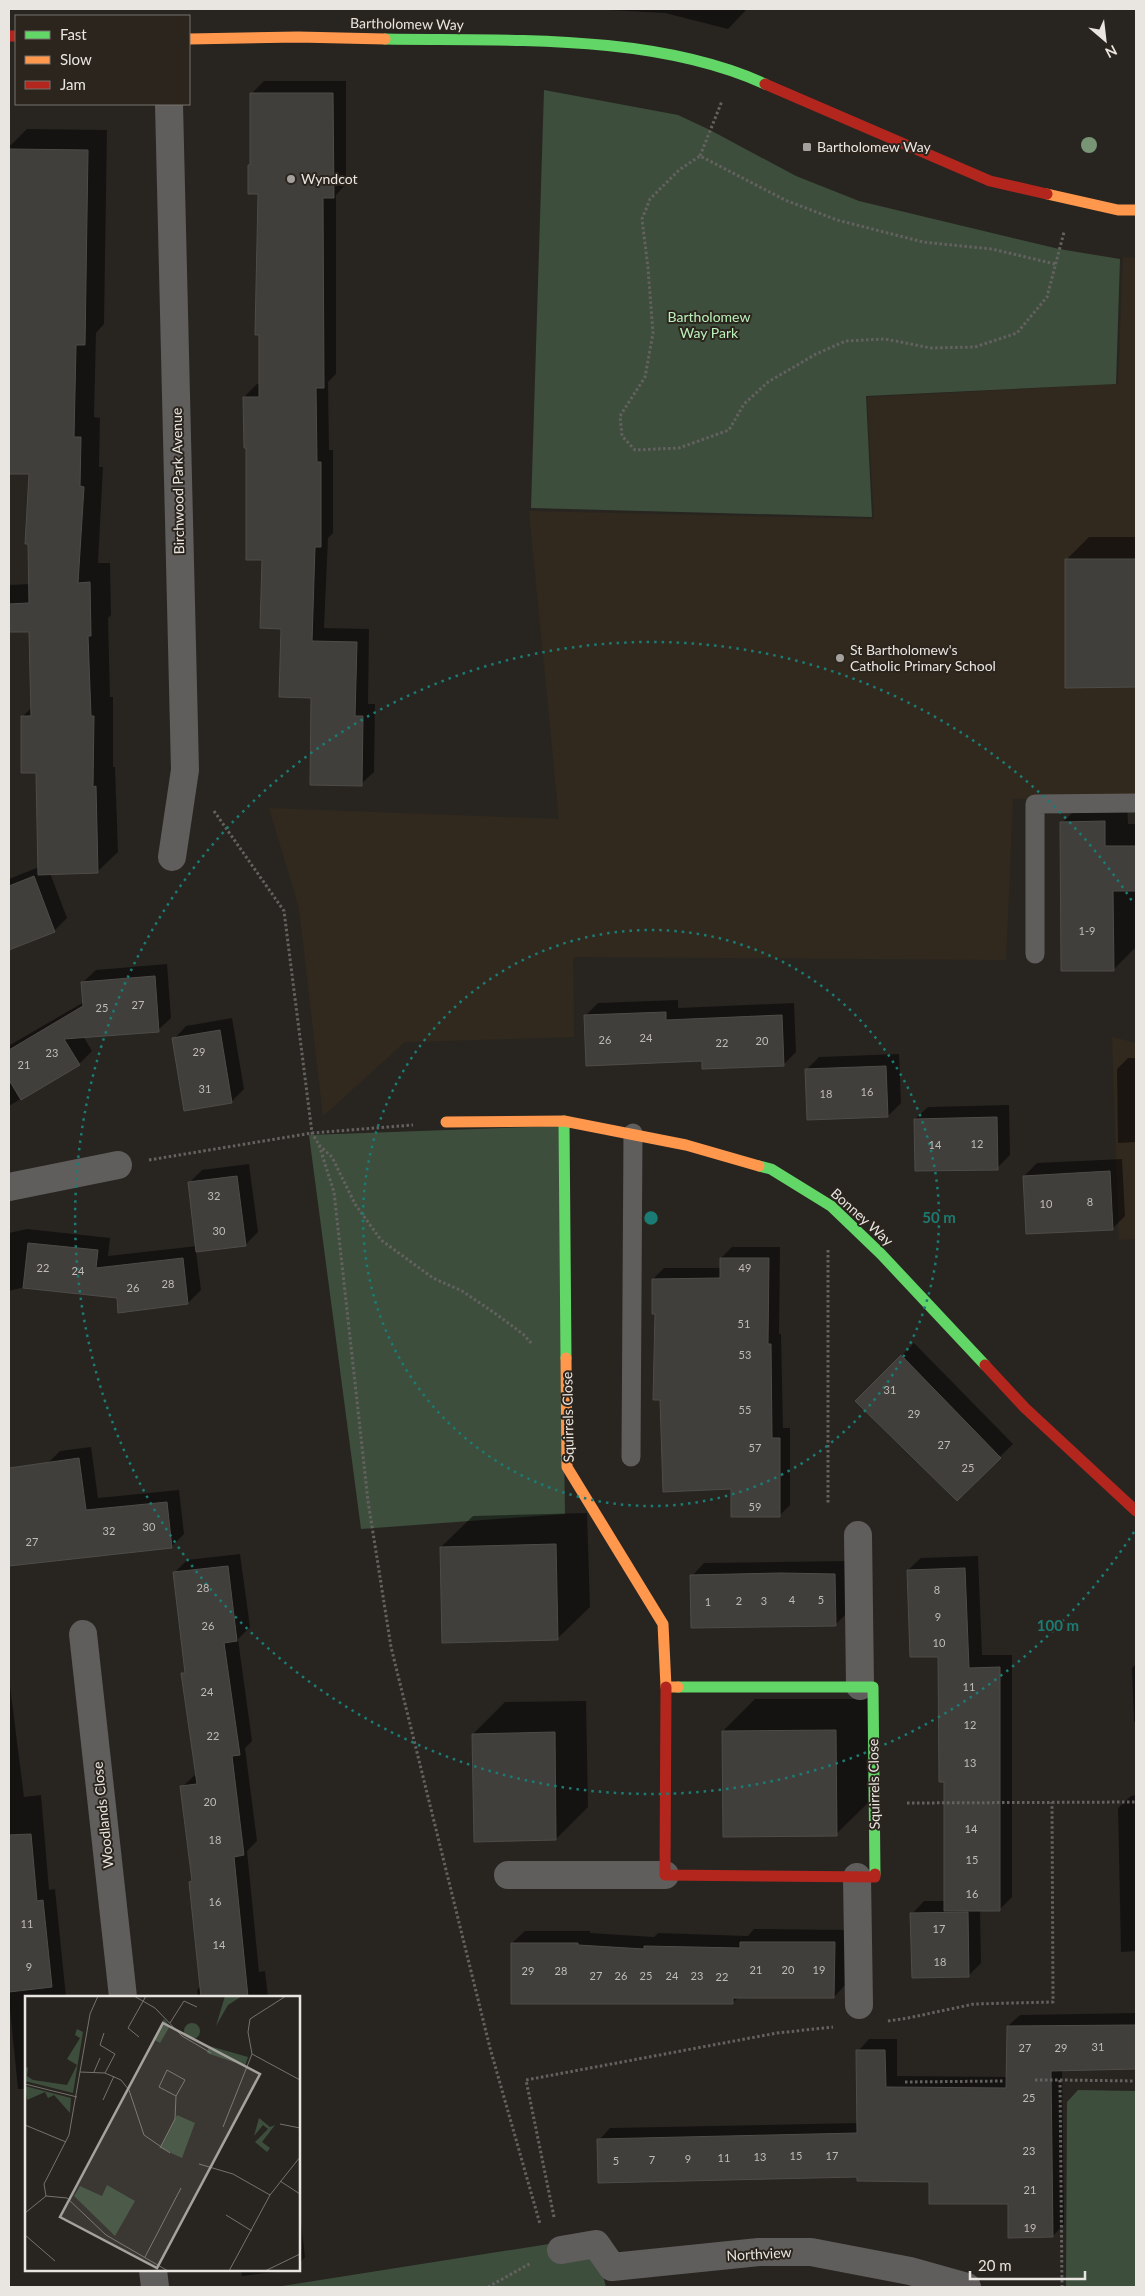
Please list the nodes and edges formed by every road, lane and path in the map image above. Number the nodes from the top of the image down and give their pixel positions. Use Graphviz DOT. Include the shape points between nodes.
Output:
graph roads {
  1 [pos="190,39"];
  2 [pos="735,70"];
  3 [pos="169,105"];
  4 [pos="700,156"];
  5 [pos="1073,201"];
  6 [pos="1136,210"];
  7 [pos="1055,264"];
  8 [pos="185,770"];
  9 [pos="1136,803"];
  10 [pos="172,857"];
  11 [pos="1035,954"];
  12 [pos="564,1121"];
  13 [pos="446,1122"];
  14 [pos="312,1133"];
  15 [pos="633,1133"];
  16 [pos="319,1145"];
  17 [pos="118,1165"];
  18 [pos="9,1186"];
  19 [pos="844,1219"];
  20 [pos="567,1376"];
  21 [pos="631,1457"];
  22 [pos="828,1505"];
  23 [pos="1136,1511"];
  24 [pos="858,1535"];
  25 [pos="82,1634"];
  26 [pos="860,1686"];
  27 [pos="666,1687"];
  28 [pos="1136,1802"];
  29 [pos="875,1804"];
  30 [pos="665,1875"];
  31 [pos="508,1876"];
  32 [pos="857,1876"];
  33 [pos="123,1996"];
  34 [pos="859,2004"];
  35 [pos="526,2080"];
  36 [pos="1035,2080"];
  37 [pos="1060,2080"];
  38 [pos="1004,2081"];
  39 [pos="1136,2081"];
  40 [pos="905,2082"];
  41 [pos="554,2252"];
  42 [pos="154,2271"];
  43 [pos="155,2287"];
  44 [pos="488,2287"];
  45 [pos="967,2287"];
  46 [pos="1062,2287"];
  1 -- 2 [label="street, Bartholomew Way" via="298,37 539,42 635,48"];
  2 -- 4 [label="path"];
  2 -- 5 [label="street, Bartholomew Way" via="990,181"];
  3 -- 8 [label="street, Birchwood Park Avenue"];
  4 -- 7 [label="path" via="785,200 838,220 923,242 992,249"];
  4 -- 7 [label="path" via="680,170 650,200 642,219 653,333 645,377 620,416 622,436 635,450 679,448 729,430 744,404 768,382 846,341 885,339 931,348 975,347 1017,333 1047,297"];
  5 -- 6 [label="street, Bartholomew Way" via="1118,210"];
  5 -- 7 [label="path"];
  8 -- 10 [label="street, Birchwood Park Avenue"];
  8 -- 14 [label="path" via="284,911"];
  9 -- 11 [label="lane" via="1035,804"];
  12 -- 13 [label="street, Bonney Way"];
  12 -- 15 [label="street, Bonney Way"];
  12 -- 20 [label="street, Squirrels Close"];
  13 -- 14 [label="path"];
  14 -- 16 [label="path"];
  14 -- 17 [label="path"];
  15 -- 19 [label="street, Bonney Way" via="771,1169 831,1206"];
  15 -- 21 [label="lane"];
  16 -- 20 [label="path" via="332,1157 355,1204 381,1240 432,1278 462,1291 496,1314 523,1334 545,1360"];
  16 -- 41 [label="path" via="334,1192 368,1501 391,1647 490,2048"];
  17 -- 18 [label="street"];
  19 -- 22 [label="path" via="828,1238"];
  19 -- 23 [label="street, Bonney Way" via="881,1254 1025,1408"];
  20 -- 27 [label="street, Squirrels Close" via="567,1467 663,1624"];
  24 -- 26 [label="street"];
  25 -- 33 [label="street, Woodlands Close"];
  26 -- 27 [label="street"];
  26 -- 29 [label="street, Squirrels Close" via="874,1687"];
  27 -- 30 [label="street, Squirrels Close"];
  28 -- 29 [label="path"];
  29 -- 32 [label="street, Squirrels Close" via="875,1877"];
  30 -- 31 [label="street, Squirrels Close"];
  30 -- 32 [label="street, Squirrels Close"];
  32 -- 34 [label="street"];
  35 -- 41 [label="path"];
  36 -- 37 [label="path"];
  37 -- 39 [label="path"];
  37 -- 46 [label="path"];
  38 -- 40 [label="path"];
  41 -- 44 [label="path"];
  41 -- 45 [label="street, Northview" via="596,2244 612,2267 759,2252 811,2252 910,2271"];
  42 -- 43 [label="street"];
}
